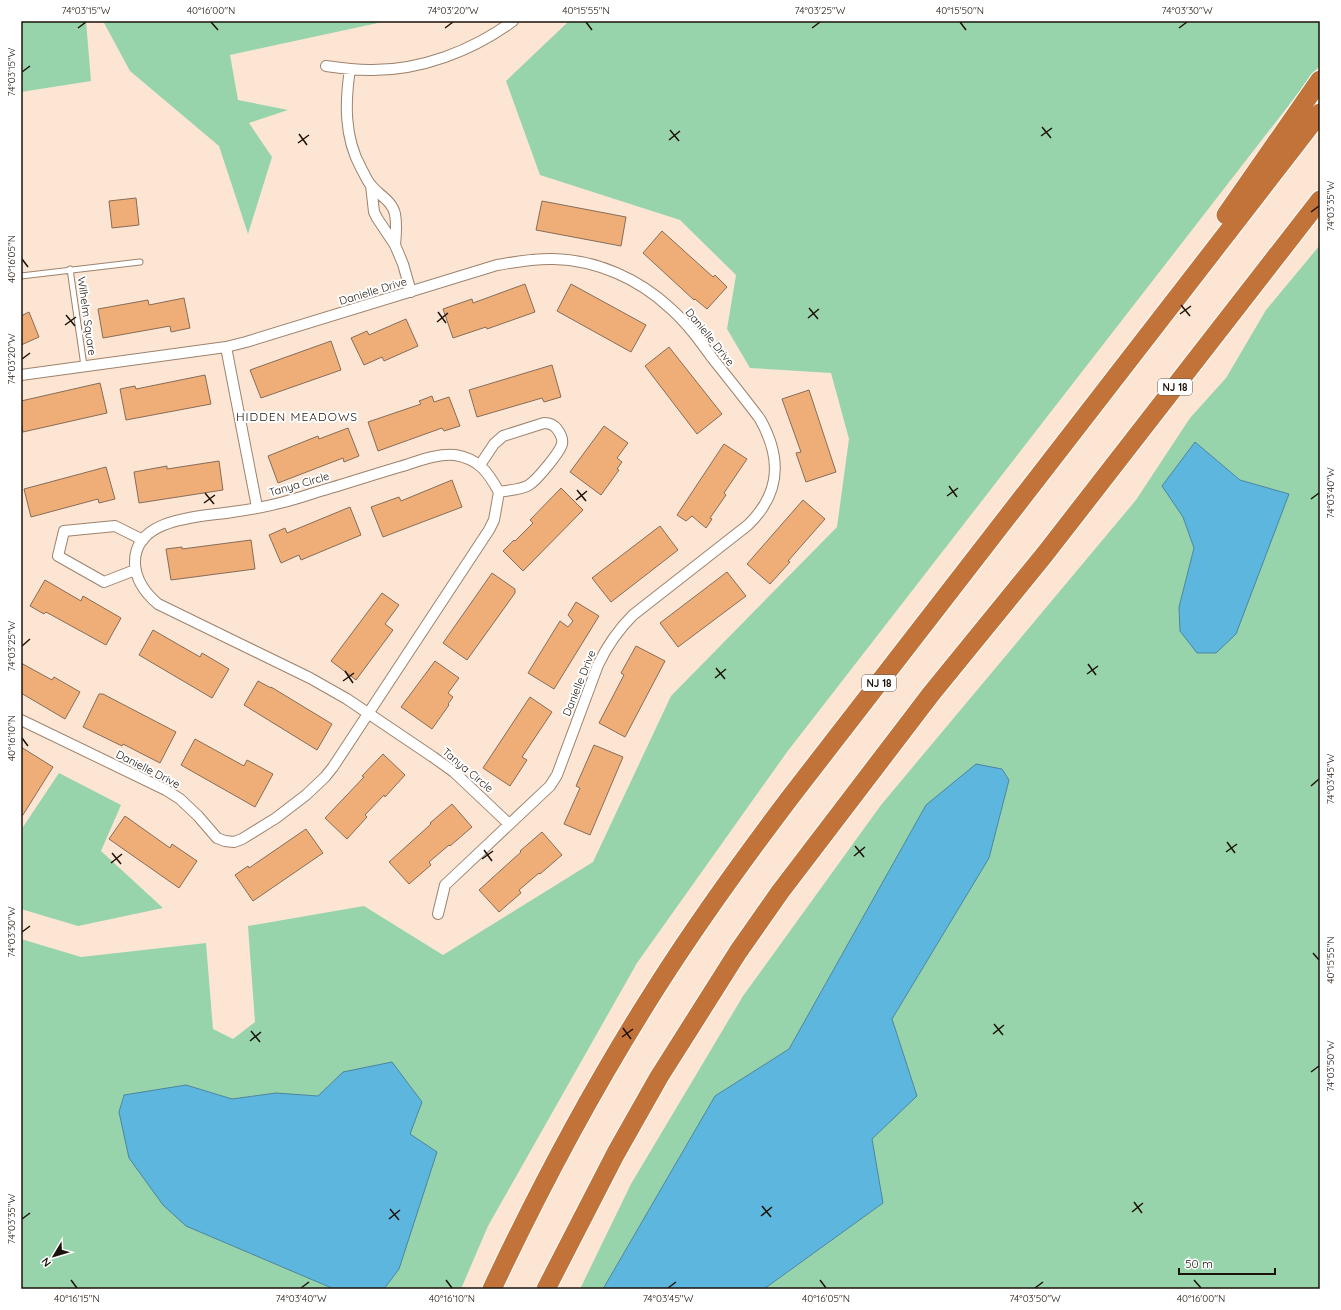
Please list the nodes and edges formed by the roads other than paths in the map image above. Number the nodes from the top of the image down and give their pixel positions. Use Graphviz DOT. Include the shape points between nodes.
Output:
graph roads {
  1 [pos="513,21"];
  2 [pos="326,66"];
  3 [pos="350,69"];
  4 [pos="1320,80"];
  5 [pos="1320,113"];
  6 [pos="370,185"];
  7 [pos="1320,200"];
  8 [pos="1320,205"];
  9 [pos="1305,219"];
  10 [pos="396,245"];
  11 [pos="140,262"];
  12 [pos="70,269"];
  13 [pos="21,276"];
  14 [pos="410,292"];
  15 [pos="226,347"];
  16 [pos="1126,361"];
  17 [pos="84,366"];
  18 [pos="21,375"];
  19 [pos="480,465"];
  20 [pos="499,492"];
  21 [pos="257,507"];
  22 [pos="143,540"];
  23 [pos="135,570"];
  24 [pos="368,713"];
  25 [pos="21,720"];
  26 [pos="509,824"];
  27 [pos="438,914"];
  28 [pos="492,1289"];
  29 [pos="546,1289"];
  1 -- 3 [label="street" via="476,44 430,62 387,69"];
  2 -- 3 [label="street"];
  3 -- 6 [label="street" via="346,93 348,128 355,156"];
  4 -- 16 [label="highway"];
  5 -- 16 [label="highway, NJ 18"];
  6 -- 10 [label="street" via="374,212"];
  6 -- 10 [label="street" via="392,206 395,214"];
  7 -- 9 [label="highway, NJ 18"];
  8 -- 9 [label="highway"];
  9 -- 29 [label="highway, NJ 18" via="1045,554 931,694 780,892 738,952 659,1077 616,1153"];
  10 -- 14 [label="street"];
  11 -- 12 [label="lane, Wilhelm Square"];
  12 -- 13 [label="lane, Wilhelm Square"];
  12 -- 17 [label="lane, Wilhelm Square"];
  14 -- 15 [label="street, Danielle Drive"];
  14 -- 26 [label="street, Danielle Drive" via="497,265 534,259 576,261 619,274 653,294 686,324 760,419 769,434 774,453 772,488 756,518 633,615 613,637 598,665 557,775 550,786"];
  15 -- 17 [label="street, Danielle Drive"];
  15 -- 21 [label="street"];
  16 -- 28 [label="highway, NJ 18" via="792,795 699,922 630,1030 583,1110"];
  17 -- 18 [label="street, Danielle Drive"];
  19 -- 20 [label="street, Tanya Circle"];
  19 -- 20 [label="street" via="494,444 503,436 544,423 558,430 562,444 536,480 528,486"];
  19 -- 21 [label="street, Tanya Circle" via="461,457 443,455 280,503"];
  20 -- 24 [label="street" via="494,520 489,530"];
  21 -- 22 [label="street, Tanya Circle" via="173,521 152,531"];
  22 -- 23 [label="street, Tanya Circle" via="135,559"];
  22 -- 23 [label="street" via="115,526 64,531 58,556 104,582"];
  23 -- 24 [label="street, Tanya Circle" via="144,591 158,604 310,678"];
  24 -- 25 [label="street, Danielle Drive" via="325,777 276,818 234,842 217,838 180,799 166,790"];
  24 -- 26 [label="street, Tanya Circle" via="454,772"];
  26 -- 27 [label="street, Danielle Drive" via="445,885"];
}
